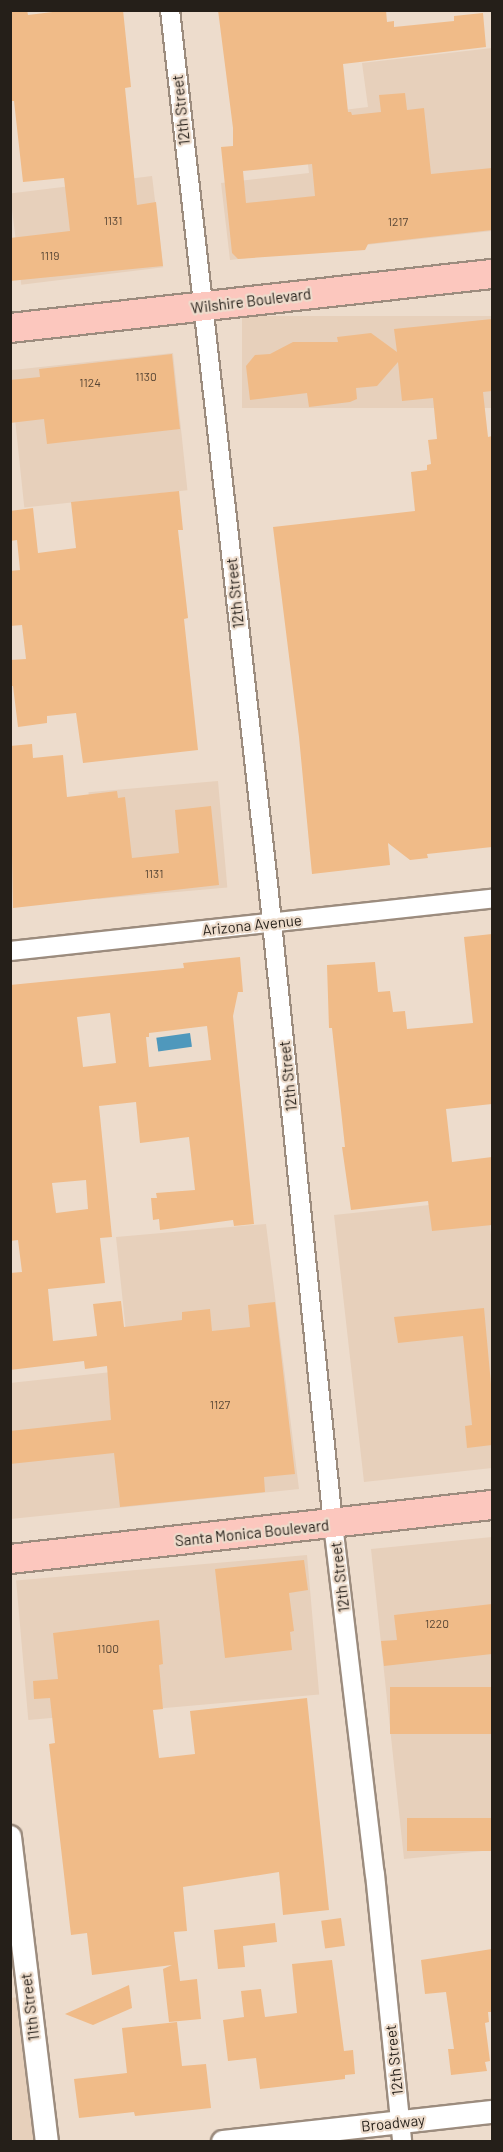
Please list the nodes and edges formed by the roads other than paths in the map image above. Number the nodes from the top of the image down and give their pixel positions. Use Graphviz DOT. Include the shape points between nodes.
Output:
graph roads {
  1 [pos="170,10"];
  2 [pos="492,274"];
  3 [pos="203,306"];
  4 [pos="10,328"];
  5 [pos="492,899"];
  6 [pos="272,923"];
  7 [pos="10,951"];
  8 [pos="492,1505"];
  9 [pos="333,1524"];
  10 [pos="10,1559"];
  11 [pos="10,1837"];
  12 [pos="492,2112"];
  13 [pos="401,2132"];
  14 [pos="47,2142"];
  15 [pos="222,2142"];
  1 -- 3 [label="street, 12th Street"];
  2 -- 3 [label="main road, Wilshire Boulevard"];
  3 -- 4 [label="main road, Wilshire Boulevard"];
  3 -- 6 [label="street, 12th Street"];
  5 -- 6 [label="street, Arizona Avenue"];
  6 -- 7 [label="street, Arizona Avenue"];
  6 -- 9 [label="street, 12th Street"];
  8 -- 9 [label="main road, Santa Monica Boulevard"];
  9 -- 10 [label="main road, Santa Monica Boulevard"];
  9 -- 13 [label="street, 12th Street"];
  11 -- 14 [label="street, 11th Street"];
  12 -- 13 [label="street, Broadway"];
  13 -- 15 [label="street, Broadway"];
}
